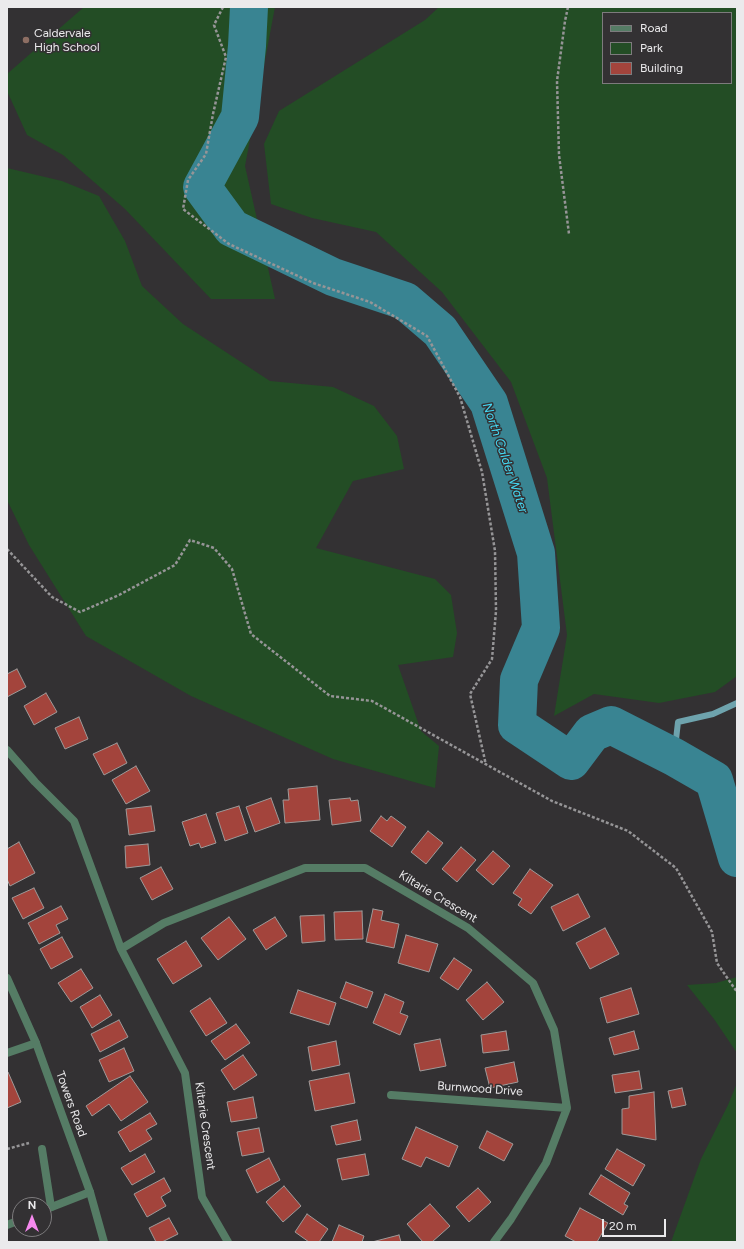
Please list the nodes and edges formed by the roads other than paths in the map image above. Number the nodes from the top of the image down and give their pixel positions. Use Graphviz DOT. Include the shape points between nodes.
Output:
graph roads {
  1 [pos="7,750"];
  2 [pos="121,949"];
  3 [pos="7,978"];
  4 [pos="36,1042"];
  5 [pos="7,1053"];
  6 [pos="391,1095"];
  7 [pos="567,1108"];
  8 [pos="42,1149"];
  9 [pos="90,1192"];
  10 [pos="47,1197"];
  11 [pos="52,1207"];
  12 [pos="104,1242"];
  13 [pos="228,1242"];
  14 [pos="494,1242"];
  1 -- 2 [label="street, Kiltarie Crescent" via="74,821"];
  2 -- 7 [label="street, Kiltarie Crescent" via="164,923 305,868 365,868 468,928 533,984 554,1030"];
  2 -- 13 [label="street, Kiltarie Crescent" via="185,1073 202,1198"];
  3 -- 4 [label="street, Towers Road"];
  4 -- 5 [label="street"];
  4 -- 9 [label="street, Towers Road"];
  6 -- 7 [label="street, Burnwood Drive"];
  7 -- 14 [label="street" via="546,1163"];
  8 -- 10 [label="street"];
  9 -- 11 [label="street"];
  9 -- 12 [label="street, Towers Road"];
}
